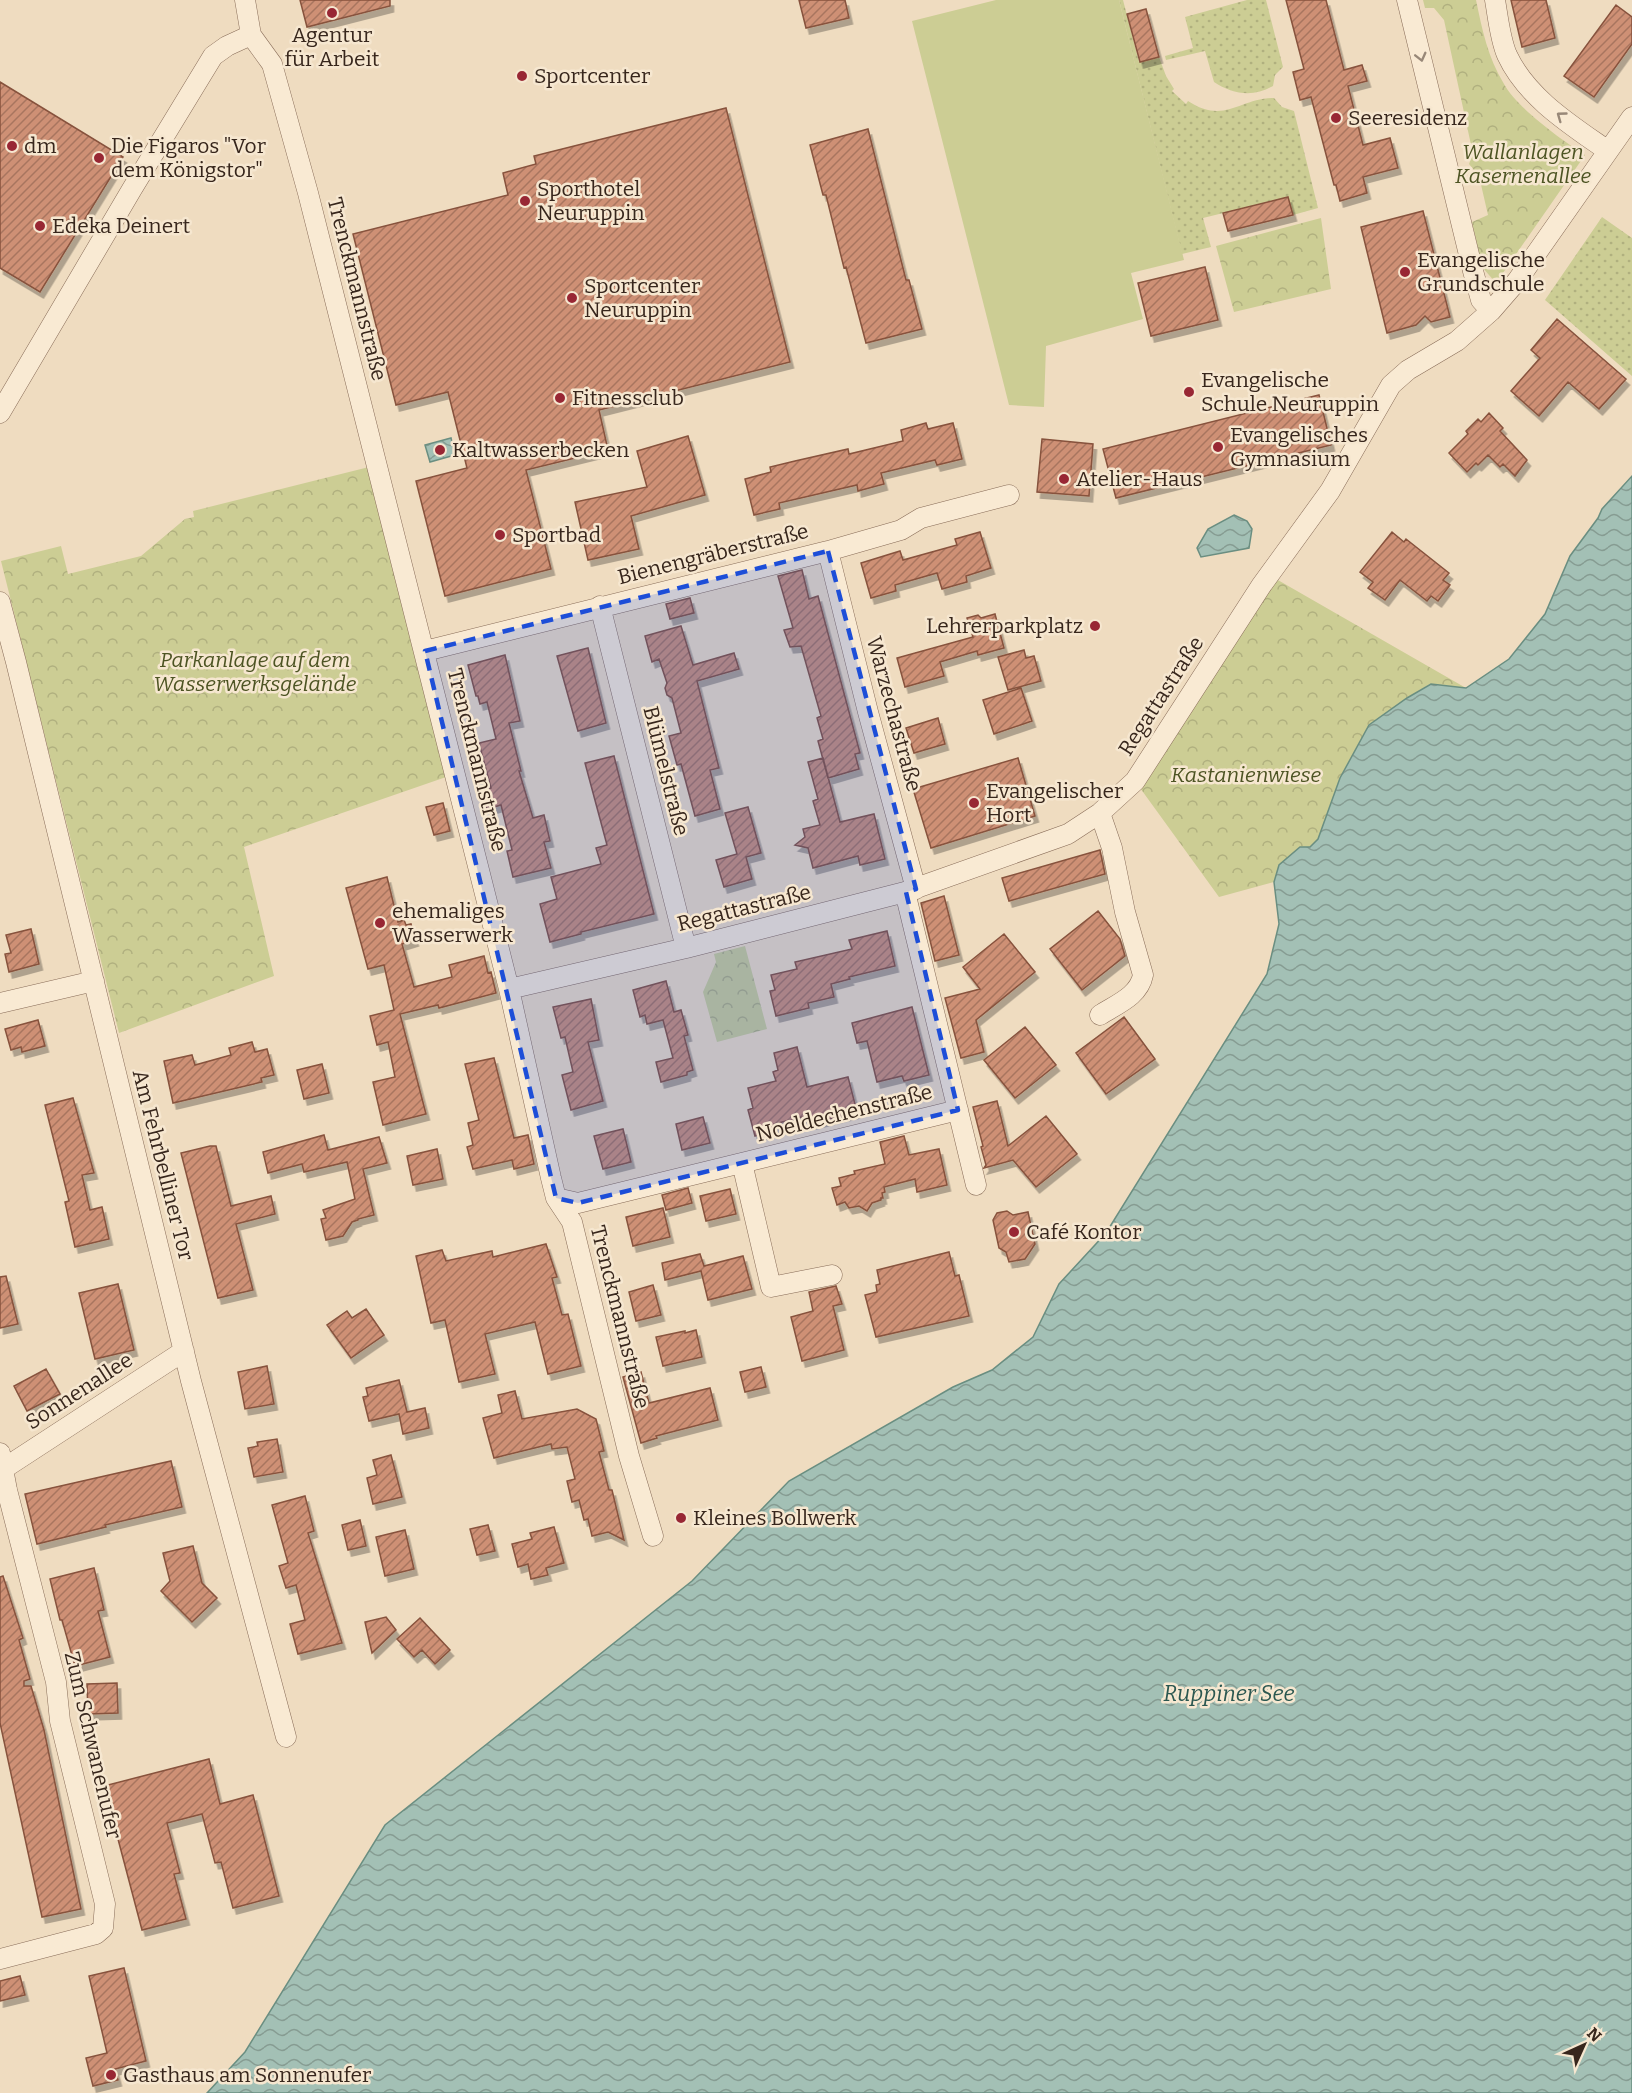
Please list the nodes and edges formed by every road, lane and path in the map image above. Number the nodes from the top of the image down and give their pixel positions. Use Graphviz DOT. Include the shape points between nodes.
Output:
graph roads {
  1 [pos="244,0"];
  2 [pos="1407,0"];
  3 [pos="1495,0"];
  4 [pos="251,35"];
  5 [pos="1632,117"];
  6 [pos="1608,151"];
  7 [pos="1491,311"];
  8 [pos="0,413"];
  9 [pos="1009,495"];
  10 [pos="828,551"];
  11 [pos="0,602"];
  12 [pos="600,606"];
  13 [pos="425,651"];
  14 [pos="1100,813"];
  15 [pos="911,890"];
  16 [pos="686,948"];
  17 [pos="94,981"];
  18 [pos="509,989"];
  19 [pos="0,1003"];
  20 [pos="1100,1016"];
  21 [pos="958,1110"];
  22 [pos="742,1163"];
  23 [pos="976,1185"];
  24 [pos="556,1198"];
  25 [pos="832,1275"];
  26 [pos="184,1351"];
  27 [pos="1,1464"];
  28 [pos="653,1536"];
  29 [pos="286,1737"];
  30 [pos="0,1959"];
  1 -- 4 [label="street, Trenckmannstraße"];
  2 -- 7 [label="street, one-way" via="1473,271 1481,300"];
  6 -- 3 [label="street, one-way" via="1550,109 1520,79 1506,53"];
  4 -- 8 [label="street" via="213,56"];
  4 -- 13 [label="street, Trenckmannstraße" via="272,64"];
  5 -- 6 [label="street, Regattastraße"];
  6 -- 7 [label="street, Regattastraße" via="1517,281"];
  7 -- 14 [label="street, Regattastraße" via="1457,341 1408,370 1391,385 1329,491 1261,586 1135,781"];
  9 -- 10 [label="street, Bienengräberstraße" via="921,518 901,530"];
  10 -- 12 [label="street, Bienengräberstraße"];
  10 -- 15 [label="street, Warzechastraße"];
  11 -- 17 [label="street, Am Fehrbelliner Tor"];
  12 -- 13 [label="street, Bienengräberstraße"];
  12 -- 16 [label="street, Blümelstraße"];
  13 -- 18 [label="street, Trenckmannstraße"];
  14 -- 15 [label="street, Regattastraße" via="1068,834"];
  14 -- 20 [label="street" via="1143,975 1136,992"];
  15 -- 16 [label="street, Regattastraße"];
  15 -- 21 [label="street, Warzechastraße"];
  16 -- 18 [label="street, Regattastraße"];
  17 -- 19 [label="street"];
  17 -- 26 [label="street, Am Fehrbelliner Tor"];
  18 -- 24 [label="street, Trenckmannstraße"];
  21 -- 22 [label="street, Noeldechenstraße"];
  21 -- 23 [label="street, Warzechastraße"];
  22 -- 24 [label="street, Noeldechenstraße" via="578,1203"];
  22 -- 25 [label="street, Noeldechenstraße" via="771,1287"];
  24 -- 28 [label="street, Trenckmannstraße" via="572,1222 629,1456"];
  26 -- 27 [label="street, Sonnenallee"];
  26 -- 29 [label="street, Am Fehrbelliner Tor"];
  27 -- 30 [label="street, Zum Schwanenufer" via="56,1682 60,1721 105,1904 103,1928 96,1934"];
}
